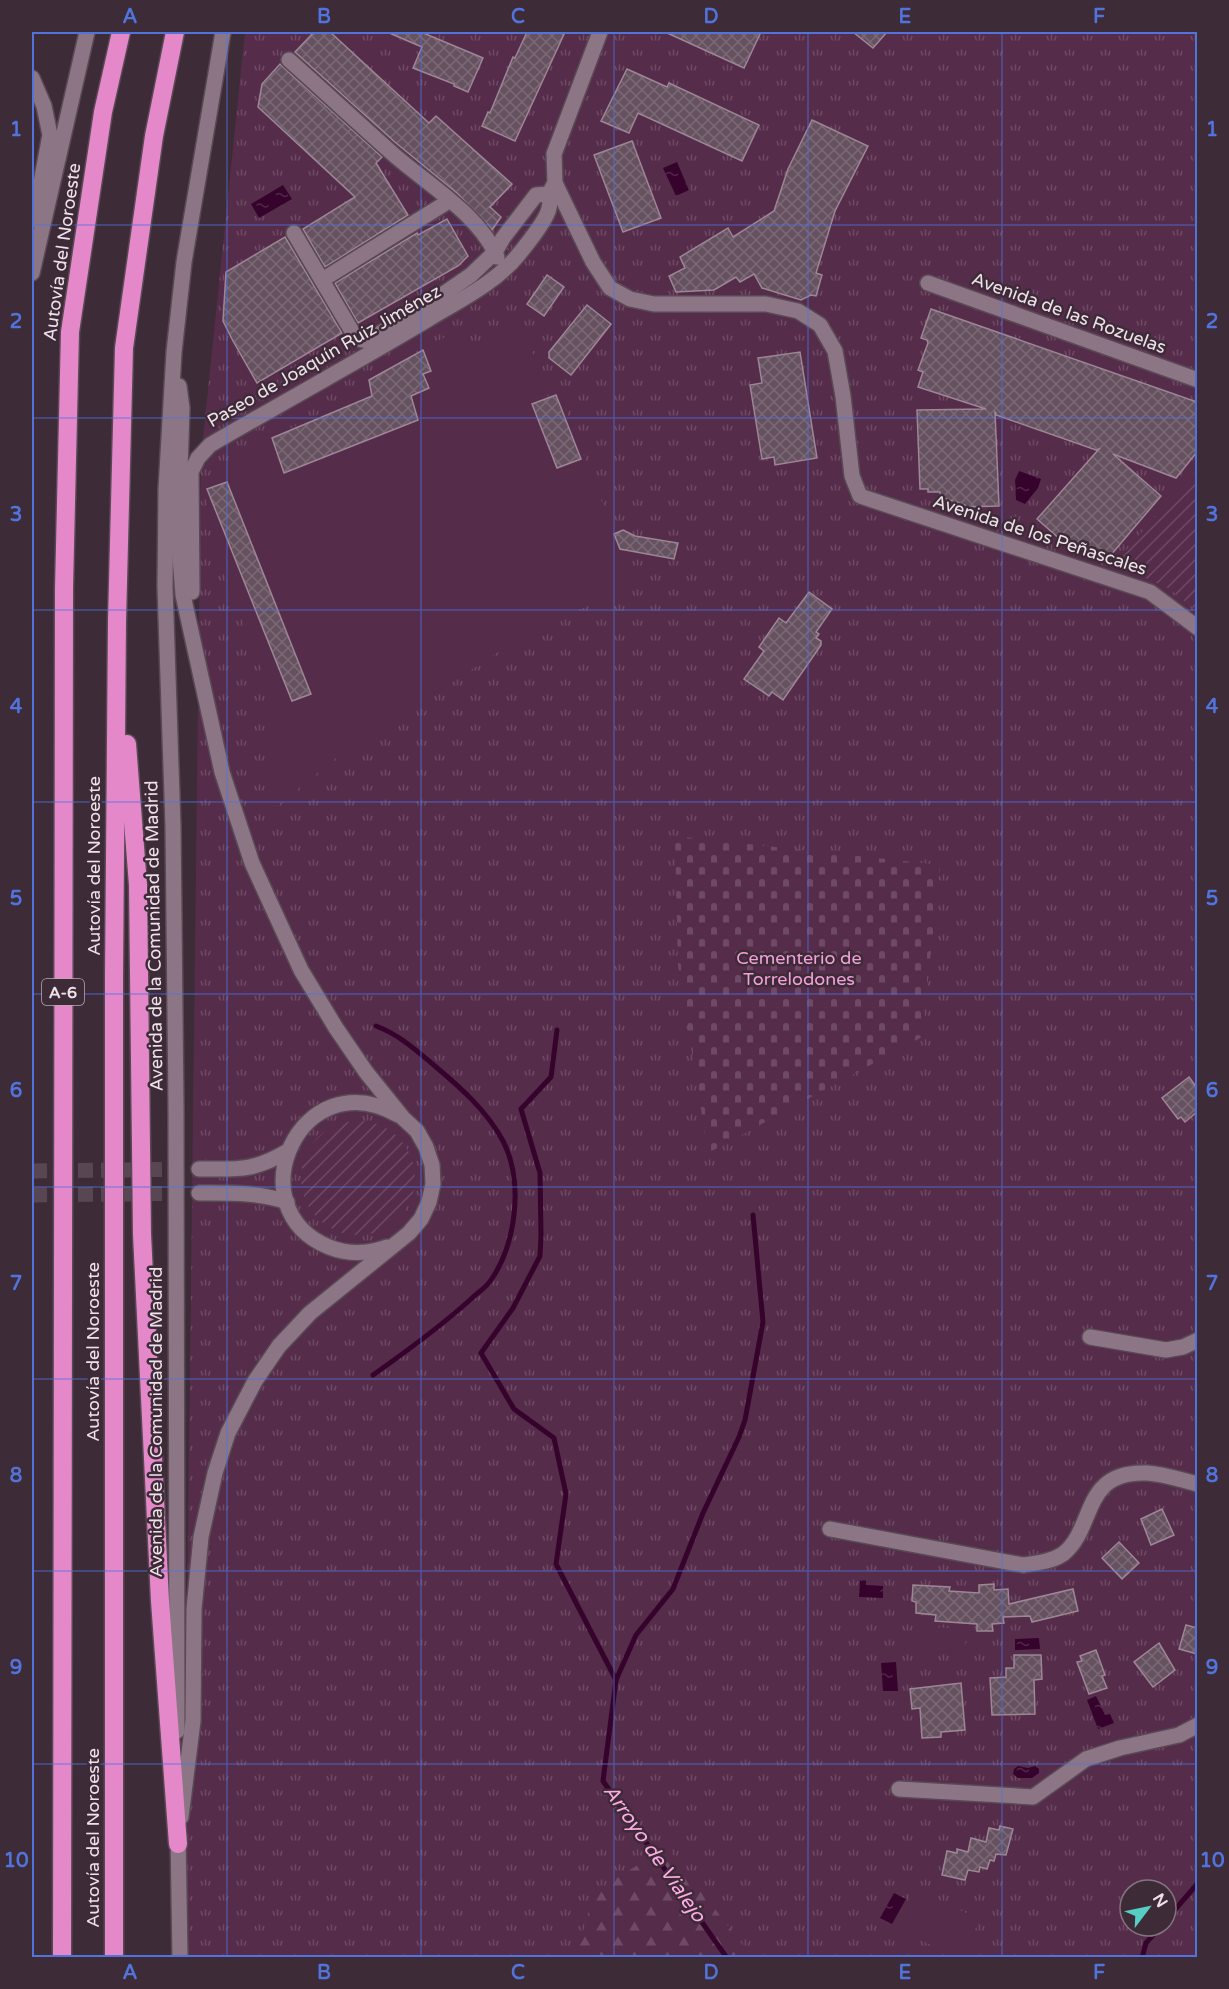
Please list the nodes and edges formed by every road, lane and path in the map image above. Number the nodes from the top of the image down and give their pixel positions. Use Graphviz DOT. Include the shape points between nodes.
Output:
graph roads {
  1 [pos="87,32"];
  2 [pos="121,32"];
  3 [pos="174,32"];
  4 [pos="223,32"];
  5 [pos="600,32"];
  6 [pos="289,60"];
  7 [pos="32,78"];
  8 [pos="551,189"];
  9 [pos="449,201"];
  10 [pos="294,233"];
  11 [pos="32,236"];
  12 [pos="495,252"];
  13 [pos="503,271"];
  14 [pos="32,273"];
  15 [pos="322,280"];
  16 [pos="928,283"];
  17 [pos="174,352"];
  18 [pos="1197,380"];
  19 [pos="861,496"];
  20 [pos="117,621"];
  21 [pos="1197,628"];
  22 [pos="195,658"];
  23 [pos="403,1118"];
  24 [pos="288,1151"];
  25 [pos="199,1169"];
  26 [pos="199,1193"];
  27 [pos="287,1202"];
  28 [pos="394,1244"];
  29 [pos="1090,1337"];
  30 [pos="1197,1340"];
  31 [pos="1197,1484"];
  32 [pos="830,1529"];
  33 [pos="1197,1725"];
  34 [pos="899,1789"];
  35 [pos="178,1844"];
  36 [pos="62,1958"];
  37 [pos="114,1958"];
  38 [pos="180,1958"];
  1 -- 14 [label="street"];
  2 -- 36 [label="highway, Autovía del Noroeste / A-6" via="103,112 70,332 64,601"];
  3 -- 20 [label="highway, Autovía del Noroeste" via="154,136 124,348"];
  4 -- 17 [label="street, Avenida de la Comunidad de Madrid" via="184,262"];
  5 -- 8 [label="street, Paseo de Joaquín Ruiz Jiménez" via="554,154"];
  6 -- 9 [label="street"];
  7 -- 11 [label="street" via="44,106 50,135"];
  8 -- 12 [label="street" via="536,195"];
  8 -- 13 [label="street, Paseo de Joaquín Ruiz Jiménez" via="545,218"];
  8 -- 19 [label="street, Paseo de Joaquín Ruiz Jiménez" via="610,288 630,299 654,304 766,304 798,311 820,324 835,351 852,476"];
  9 -- 12 [label="street" via="476,223"];
  9 -- 15 [label="street"];
  10 -- 15 [label="street"];
  12 -- 13 [label="street"];
  12 -- 15 [label="street" via="471,275 368,341 353,333"];
  13 -- 22 [label="street, Paseo de Joaquín Ruiz Jiménez" via="405,333 210,445 198,458 190,492"];
  16 -- 18 [label="street, Avenida de las Rozuelas"];
  17 -- 22 [label="street" via="182,408 178,533 183,595"];
  17 -- 35 [label="street, Avenida de la Comunidad de Madrid" via="165,587 176,1084"];
  19 -- 21 [label="street, Avenida de los Peñascales" via="1150,592"];
  20 -- 35 [label="highway" via="138,885 142,1234 160,1601"];
  20 -- 37 [label="highway, Autovía del Noroeste"];
  22 -- 23 [label="street" via="222,772 252,863 307,980 366,1072"];
  23 -- 24 [label="street" via="386,1108 347,1103 311,1119 297,1133"];
  23 -- 28 [label="street" via="426,1147 433,1184 421,1219"];
  24 -- 25 [label="street" via="247,1169"];
  24 -- 27 [label="street" via="283,1168"];
  26 -- 27 [label="street" via="268,1195"];
  27 -- 28 [label="street" via="307,1233 339,1251 376,1251"];
  28 -- 35 [label="street" via="310,1313 279,1346 255,1381 228,1433 201,1537 194,1609 193,1721"];
  29 -- 30 [label="street" via="1166,1350"];
  31 -- 32 [label="street" via="1147,1473 1112,1481 1096,1494 1073,1544 1062,1555 1023,1565"];
  33 -- 34 [label="street" via="1179,1735 1086,1759 1033,1797"];
  35 -- 38 [label="street"];
}
